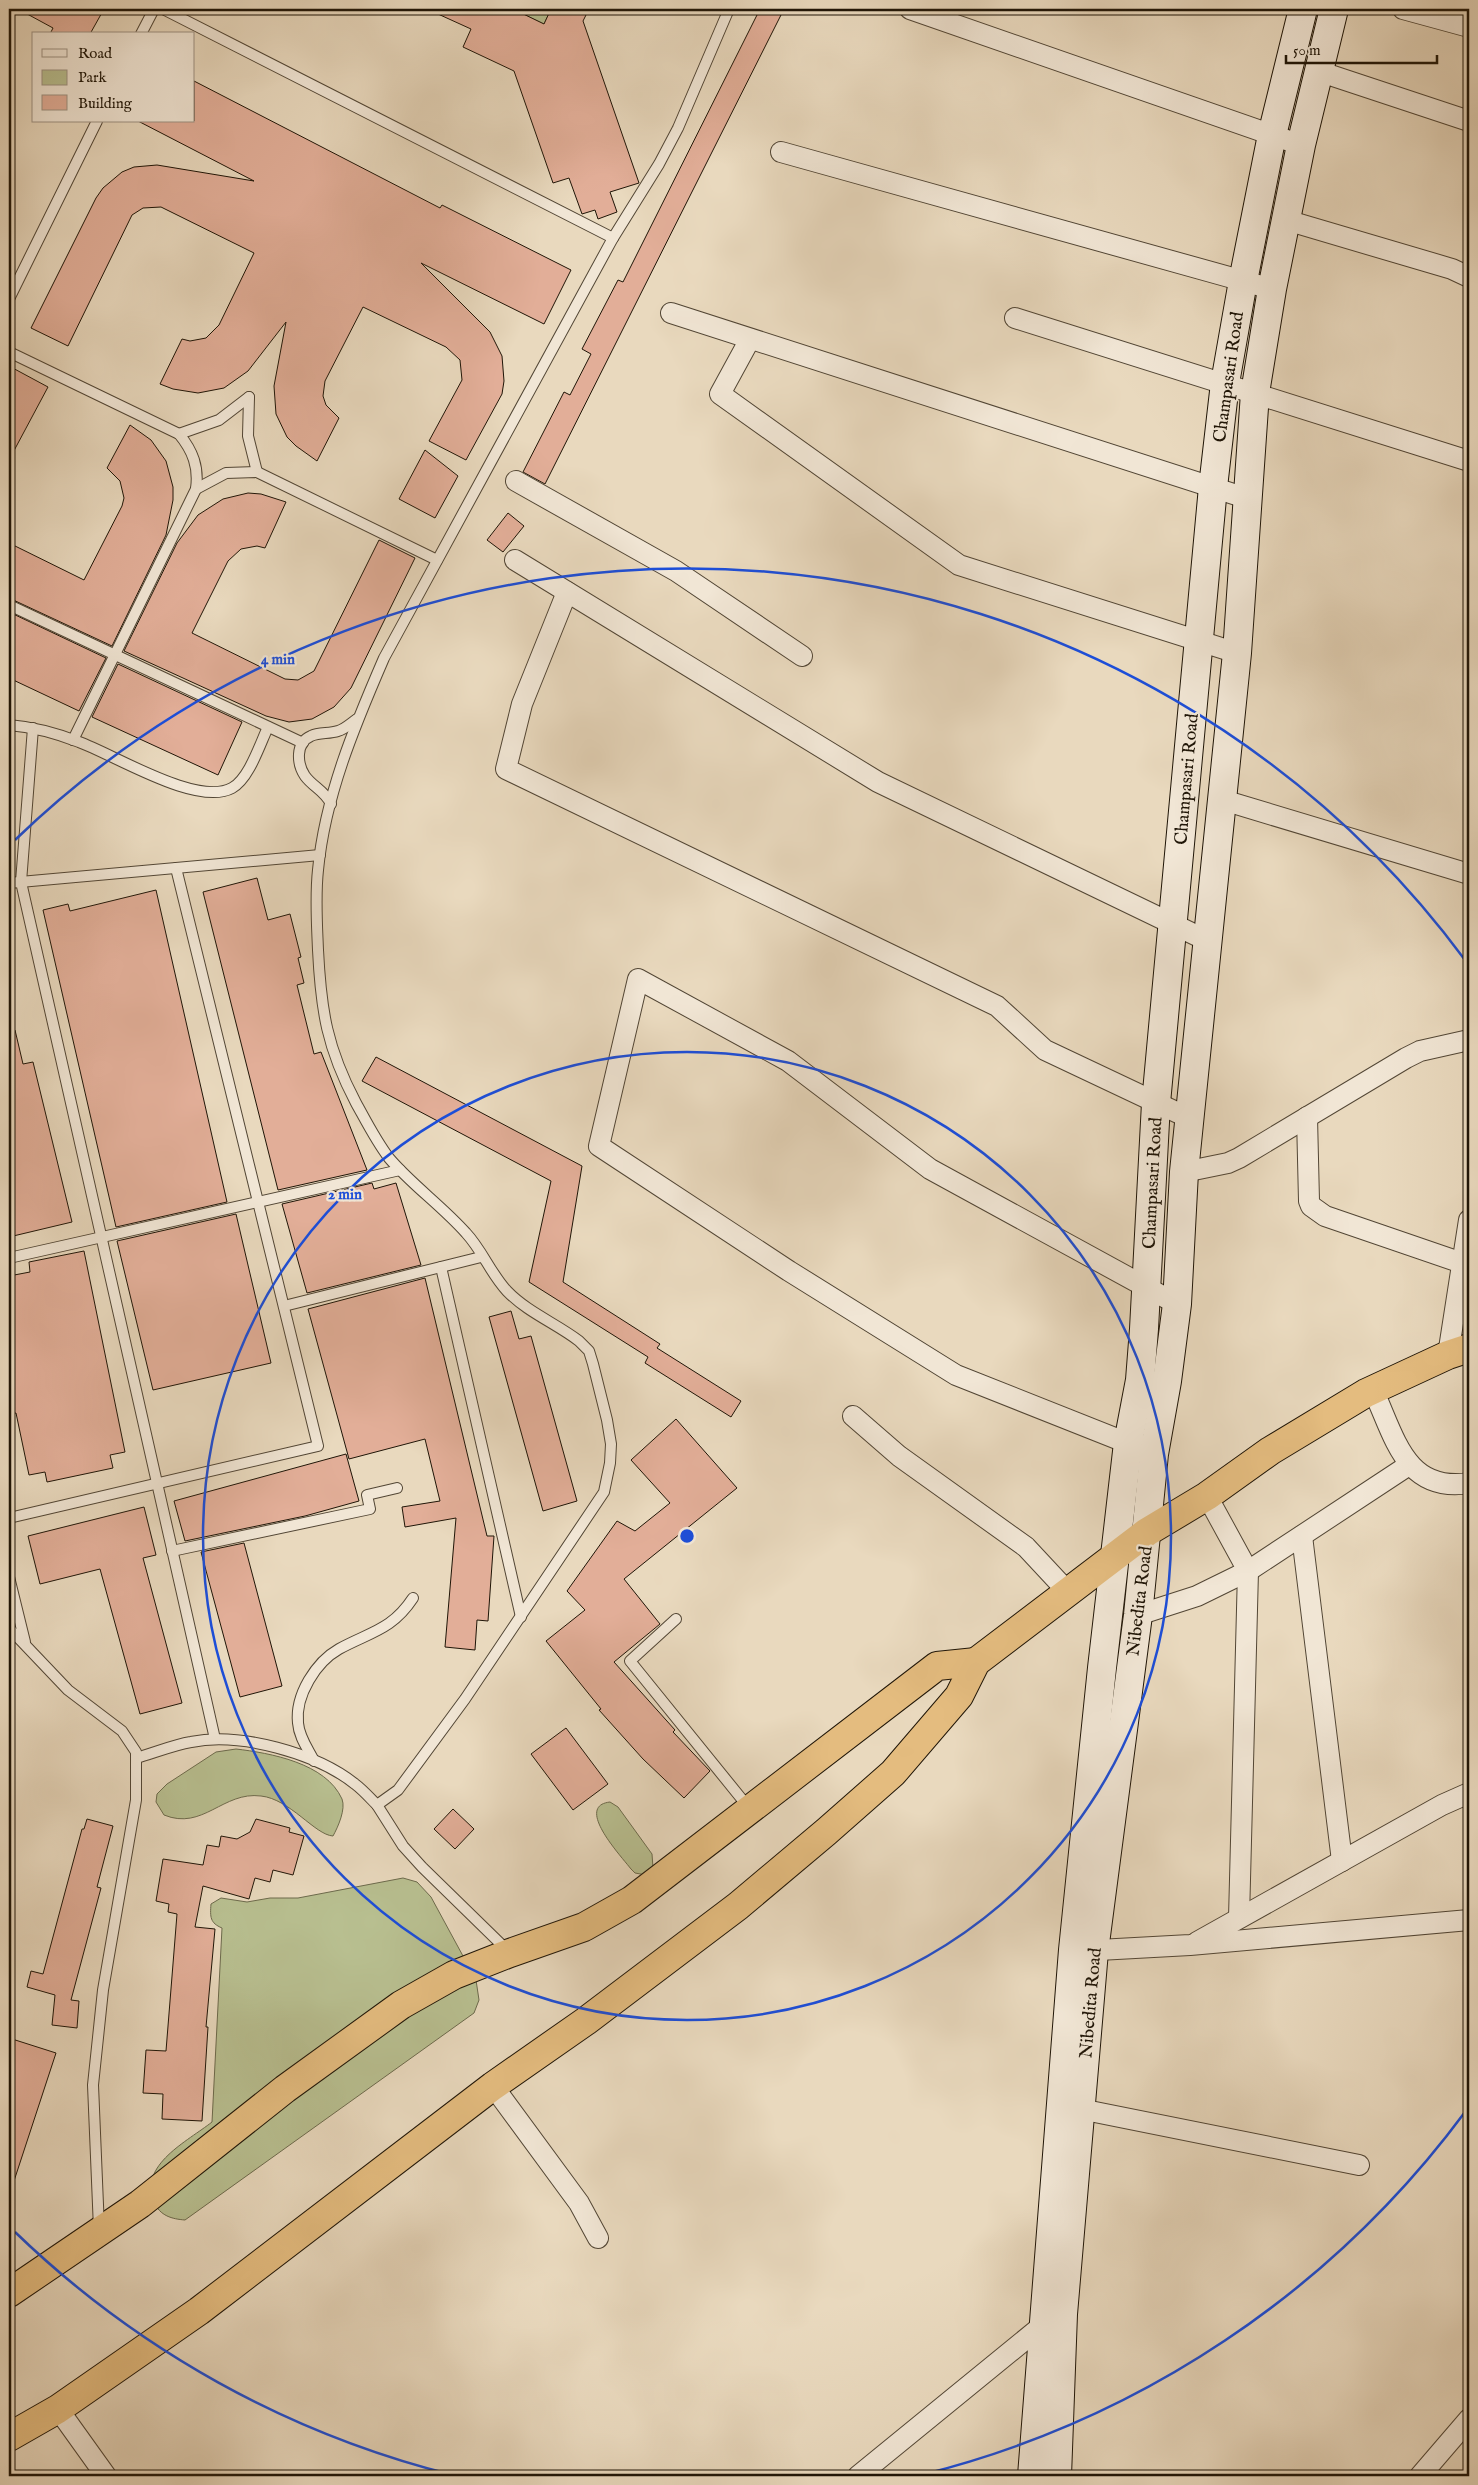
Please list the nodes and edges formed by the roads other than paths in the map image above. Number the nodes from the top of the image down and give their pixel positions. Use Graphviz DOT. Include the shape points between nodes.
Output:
graph roads {
  1 [pos="154,9"];
  2 [pos="163,9"];
  3 [pos="729,9"];
  4 [pos="910,9"];
  5 [pos="1302,9"];
  6 [pos="1402,9"];
  7 [pos="1332,15"];
  8 [pos="1469,27"];
  9 [pos="142,32"];
  10 [pos="1318,71"];
  11 [pos="1469,121"];
  12 [pos="98,122"];
  13 [pos="1272,135"];
  14 [pos="1302,146"];
  15 [pos="781,152"];
  16 [pos="1286,220"];
  17 [pos="613,238"];
  18 [pos="1469,277"];
  19 [pos="1243,281"];
  20 [pos="1272,289"];
  21 [pos="9,299"];
  22 [pos="671,313"];
  23 [pos="1015,318"];
  24 [pos="750,338"];
  25 [pos="9,352"];
  26 [pos="1225,384"];
  27 [pos="1255,393"];
  28 [pos="179,434"];
  29 [pos="1469,461"];
  30 [pos="256,472"];
  31 [pos="516,481"];
  32 [pos="1213,487"];
  33 [pos="196,489"];
  34 [pos="1249,499"];
  35 [pos="437,560"];
  36 [pos="515,560"];
  37 [pos="567,592"];
  38 [pos="9,605"];
  39 [pos="1199,641"];
  40 [pos="1237,653"];
  41 [pos="115,655"];
  42 [pos="802,656"];
  43 [pos="357,719"];
  44 [pos="9,725"];
  45 [pos="268,727"];
  46 [pos="33,728"];
  47 [pos="73,740"];
  48 [pos="303,743"];
  49 [pos="1222,800"];
  50 [pos="331,804"];
  51 [pos="320,854"];
  52 [pos="176,868"];
  53 [pos="1469,874"];
  54 [pos="21,882"];
  55 [pos="9,883"];
  56 [pos="1172,924"];
  57 [pos="1208,941"];
  58 [pos="1469,1040"];
  59 [pos="1156,1103"];
  60 [pos="1307,1117"];
  61 [pos="1191,1119"];
  62 [pos="400,1170"];
  63 [pos="1184,1172"];
  64 [pos="258,1202"];
  65 [pos="1469,1220"];
  66 [pos="101,1237"];
  67 [pos="481,1257"];
  68 [pos="9,1258"];
  69 [pos="1462,1263"];
  70 [pos="441,1267"];
  71 [pos="1148,1287"];
  72 [pos="1177,1304"];
  73 [pos="284,1306"];
  74 [pos="1459,1351"];
  75 [pos="1373,1390"];
  76 [pos="853,1416"];
  77 [pos="1128,1443"];
  78 [pos="1154,1454"];
  79 [pos="1408,1465"];
  80 [pos="1469,1483"];
  81 [pos="157,1484"];
  82 [pos="397,1488"];
  83 [pos="1207,1496"];
  84 [pos="9,1518"];
  85 [pos="1147,1532"];
  86 [pos="1302,1536"];
  87 [pos="172,1551"];
  88 [pos="1115,1556"];
  89 [pos="1248,1571"];
  90 [pos="9,1577"];
  91 [pos="1067,1591"];
  92 [pos="413,1598"];
  93 [pos="1138,1615"];
  94 [pos="521,1617"];
  95 [pos="676,1619"];
  96 [pos="9,1628"];
  97 [pos="25,1643"];
  98 [pos="976,1662"];
  99 [pos="214,1739"];
  100 [pos="136,1758"];
  101 [pos="314,1761"];
  102 [pos="1469,1793"];
  103 [pos="377,1805"];
  104 [pos="751,1810"];
  105 [pos="1342,1861"];
  106 [pos="1240,1918"];
  107 [pos="1469,1920"];
  108 [pos="1190,1945"];
  109 [pos="1083,1951"];
  110 [pos="510,1953"];
  111 [pos="493,2086"];
  112 [pos="1080,2109"];
  113 [pos="1359,2165"];
  114 [pos="99,2230"];
  115 [pos="598,2238"];
  116 [pos="9,2293"];
  117 [pos="1043,2324"];
  118 [pos="58,2409"];
  119 [pos="1469,2419"];
  120 [pos="9,2437"];
  121 [pos="106,2476"];
  122 [pos="858,2476"];
  123 [pos="1032,2476"];
  124 [pos="1057,2476"];
  125 [pos="1420,2476"];
  1 -- 9 [label="lane"];
  2 -- 17 [label="lane"];
  3 -- 17 [label="lane" via="678,128"];
  4 -- 13 [label="street"];
  5 -- 7 [label="street"];
  5 -- 13 [label="main road, Champasari Road"];
  6 -- 8 [label="street"];
  7 -- 10 [label="main road, Champasari Road"];
  10 -- 11 [label="street"];
  10 -- 14 [label="main road, Champasari Road"];
  12 -- 21 [label="lane"];
  13 -- 14 [label="street"];
  13 -- 19 [label="main road, Champasari Road"];
  14 -- 16 [label="main road, Champasari Road"];
  15 -- 19 [label="street"];
  16 -- 18 [label="street" via="1424,260"];
  16 -- 20 [label="main road, Champasari Road"];
  17 -- 35 [label="lane"];
  19 -- 20 [label="street"];
  19 -- 26 [label="main road, Champasari Road"];
  20 -- 27 [label="main road, Champasari Road"];
  22 -- 24 [label="street"];
  23 -- 26 [label="street"];
  24 -- 32 [label="street"];
  24 -- 39 [label="street" via="720,394 959,565"];
  25 -- 28 [label="lane"];
  26 -- 27 [label="street"];
  26 -- 32 [label="main road, Champasari Road"];
  27 -- 29 [label="street"];
  27 -- 34 [label="main road, Champasari Road"];
  28 -- 30 [label="lane" via="219,420 249,397 248,436"];
  28 -- 33 [label="lane" via="195,461"];
  30 -- 33 [label="lane" via="226,474"];
  30 -- 35 [label="lane"];
  31 -- 42 [label="street" via="676,571"];
  32 -- 34 [label="street"];
  32 -- 39 [label="main road, Champasari Road"];
  33 -- 41 [label="lane"];
  34 -- 40 [label="main road, Champasari Road"];
  35 -- 43 [label="lane" via="384,658"];
  36 -- 37 [label="street"];
  37 -- 56 [label="street" via="878,782"];
  37 -- 59 [label="street" via="522,704 506,769 997,1006 1045,1050"];
  38 -- 41 [label="lane"];
  39 -- 40 [label="street"];
  39 -- 56 [label="main road, Champasari Road"];
  40 -- 49 [label="main road, Champasari Road"];
  41 -- 45 [label="lane"];
  41 -- 47 [label="lane"];
  43 -- 48 [label="lane" via="337,732 312,735"];
  43 -- 50 [label="lane"];
  44 -- 46 [label="lane"];
  45 -- 47 [label="lane" via="244,778 233,788 220,792 200,792 177,786"];
  45 -- 48 [label="lane"];
  46 -- 47 [label="lane"];
  46 -- 54 [label="lane"];
  48 -- 50 [label="lane" via="298,758 305,776 327,795"];
  49 -- 53 [label="street"];
  49 -- 57 [label="main road, Champasari Road"];
  50 -- 51 [label="lane"];
  51 -- 52 [label="lane"];
  51 -- 62 [label="lane" via="317,909 324,1021 342,1075 367,1122"];
  52 -- 54 [label="lane"];
  52 -- 64 [label="lane"];
  54 -- 55 [label="lane"];
  54 -- 66 [label="lane"];
  56 -- 57 [label="street"];
  56 -- 59 [label="main road, Champasari Road"];
  57 -- 61 [label="main road, Champasari Road"];
  58 -- 60 [label="street" via="1420,1051"];
  59 -- 61 [label="street"];
  59 -- 71 [label="main road, Champasari Road"];
  60 -- 63 [label="street" via="1233,1161"];
  60 -- 69 [label="street" via="1311,1206 1325,1216"];
  61 -- 63 [label="main road, Champasari Road"];
  62 -- 64 [label="lane"];
  62 -- 67 [label="lane" via="468,1234"];
  63 -- 72 [label="main road, Champasari Road"];
  64 -- 66 [label="lane"];
  64 -- 73 [label="lane"];
  65 -- 69 [label="street"];
  66 -- 68 [label="lane"];
  66 -- 81 [label="lane"];
  67 -- 70 [label="lane"];
  67 -- 94 [label="lane" via="509,1293 580,1341 589,1351 611,1444 604,1492"];
  69 -- 74 [label="street"];
  70 -- 73 [label="lane"];
  70 -- 94 [label="lane"];
  71 -- 72 [label="street"];
  71 -- 77 [label="main road, Champasari Road" via="1140,1380"];
  71 -- 77 [label="street" via="930,1168 788,1061 638,979 599,1146 789,1271 956,1375"];
  72 -- 78 [label="main road, Champasari Road"];
  73 -- 81 [label="lane" via="318,1446"];
  74 -- 75 [label="highway"];
  75 -- 79 [label="street"];
  75 -- 83 [label="highway" via="1270,1452"];
  76 -- 91 [label="street" via="899,1456 1026,1547"];
  77 -- 78 [label="street"];
  77 -- 88 [label="main road, Champasari Road"];
  78 -- 85 [label="main road, Champasari Road"];
  79 -- 80 [label="street" via="1434,1481"];
  79 -- 86 [label="street"];
  81 -- 84 [label="lane"];
  81 -- 87 [label="lane"];
  82 -- 87 [label="lane" via="367,1495 370,1509"];
  83 -- 85 [label="highway"];
  83 -- 89 [label="street"];
  85 -- 88 [label="highway"];
  85 -- 93 [label="main road, Nibedita Road"];
  86 -- 89 [label="street"];
  86 -- 105 [label="street"];
  87 -- 99 [label="lane"];
  88 -- 91 [label="highway"];
  88 -- 109 [label="main road, Nibedita Road"];
  89 -- 93 [label="street" via="1197,1596"];
  89 -- 106 [label="street"];
  90 -- 97 [label="lane"];
  91 -- 98 [label="highway"];
  92 -- 101 [label="lane" via="403,1614 391,1624 337,1650 318,1667 304,1690 298,1722 300,1735"];
  93 -- 109 [label="main road, Nibedita Road"];
  94 -- 103 [label="lane" via="398,1790"];
  95 -- 104 [label="lane" via="630,1661"];
  96 -- 97 [label="lane"];
  97 -- 100 [label="lane" via="68,1690 122,1731 136,1752"];
  98 -- 104 [label="highway" via="937,1666"];
  98 -- 111 [label="highway" via="959,1696 892,1773 826,1832 684,1947"];
  99 -- 100 [label="lane" via="191,1742"];
  99 -- 101 [label="lane" via="254,1743"];
  100 -- 114 [label="lane" via="135,1808 98,2028 94,2085"];
  101 -- 103 [label="lane" via="355,1784"];
  102 -- 105 [label="street"];
  103 -- 110 [label="lane" via="409,1853"];
  104 -- 110 [label="highway" via="632,1900 584,1927"];
  105 -- 106 [label="street"];
  106 -- 108 [label="street"];
  107 -- 108 [label="street"];
  108 -- 109 [label="street"];
  109 -- 112 [label="main road, Nibedita Road"];
  109 -- 117 [label="main road, Nibedita Road"];
  110 -- 114 [label="highway" via="454,1975 401,2005 285,2089 140,2204"];
  111 -- 115 [label="street" via="579,2203"];
  111 -- 118 [label="highway" via="199,2311"];
  112 -- 113 [label="street"];
  112 -- 124 [label="main road, Nibedita Road" via="1063,2314"];
  114 -- 116 [label="highway"];
  117 -- 122 [label="street"];
  117 -- 123 [label="main road, Nibedita Road"];
  118 -- 120 [label="highway"];
  118 -- 121 [label="street"];
  119 -- 125 [label="street"];
}
